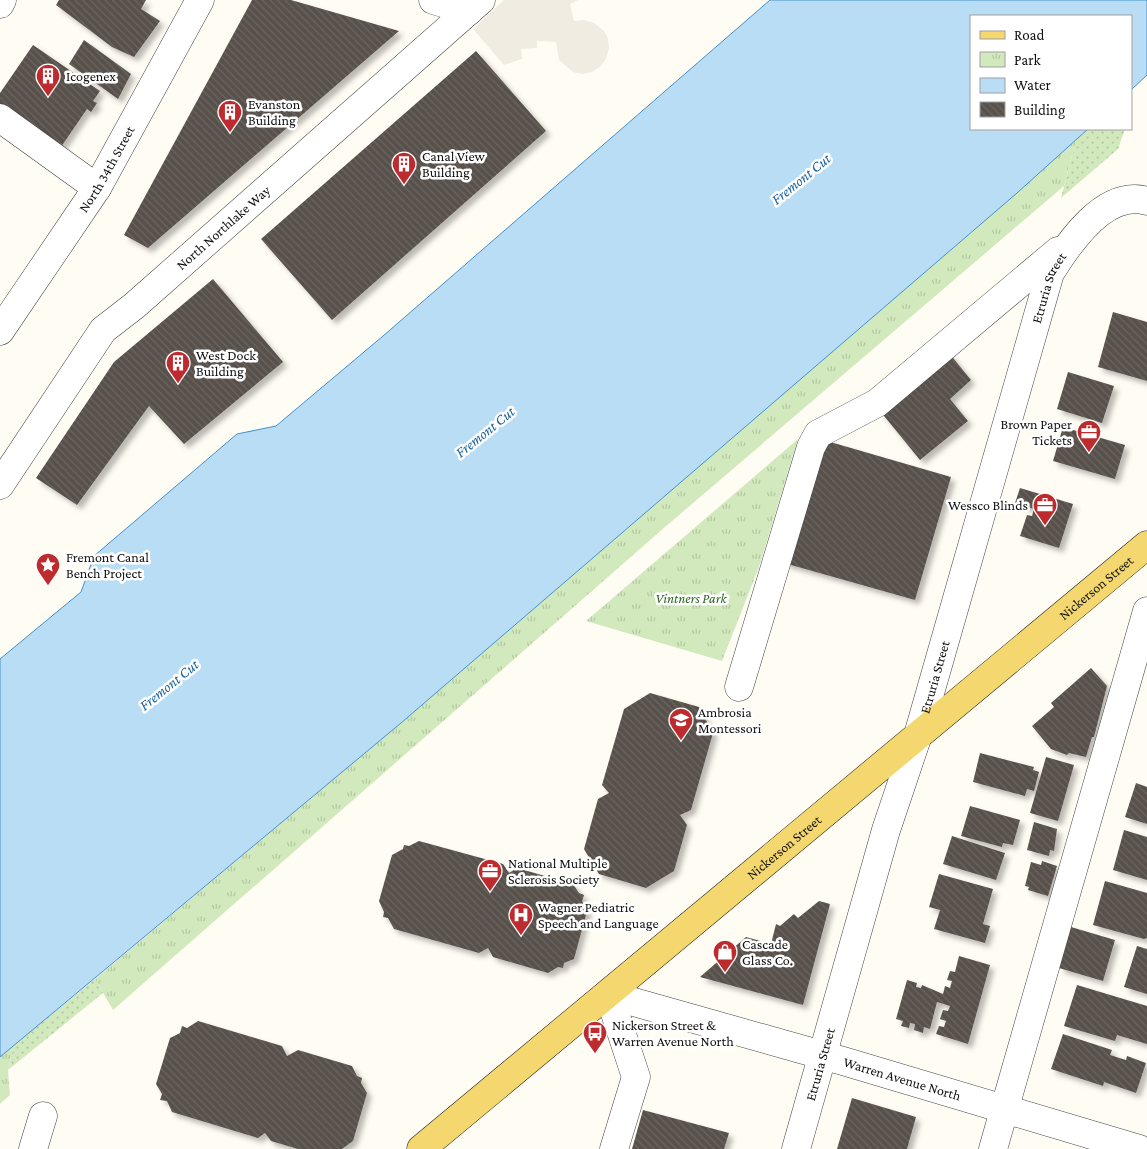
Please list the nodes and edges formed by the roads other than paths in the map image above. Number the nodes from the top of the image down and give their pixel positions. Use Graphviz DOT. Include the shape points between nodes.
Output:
graph roads {
  1 [pos="2,0"];
  2 [pos="200,0"];
  3 [pos="433,0"];
  4 [pos="0,4"];
  5 [pos="475,5"];
  6 [pos="0,118"];
  7 [pos="97,188"];
  8 [pos="1147,201"];
  9 [pos="1086,225"];
  10 [pos="0,331"];
  11 [pos="0,486"];
  12 [pos="1147,545"];
  13 [pos="1147,611"];
  14 [pos="739,687"];
  15 [pos="918,735"];
  16 [pos="608,994"];
  17 [pos="824,1055"];
  18 [pos="1005,1109"];
  19 [pos="43,1116"];
  20 [pos="33,1149"];
  21 [pos="421,1149"];
  22 [pos="614,1149"];
  23 [pos="796,1149"];
  24 [pos="993,1149"];
  25 [pos="1139,1149"];
  1 -- 4 [label="street"];
  2 -- 7 [label="street, North 34th Street"];
  3 -- 5 [label="street"];
  5 -- 11 [label="street, North Northlake Way" via="103,330"];
  6 -- 7 [label="street"];
  7 -- 10 [label="street, North 34th Street"];
  8 -- 9 [label="street" via="1119,201"];
  9 -- 14 [label="street" via="877,403 818,434 811,447"];
  9 -- 15 [label="street, Etruria Street" via="1064,250 1050,274"];
  12 -- 15 [label="main road, Nickerson Street"];
  13 -- 18 [label="street"];
  15 -- 16 [label="main road, Nickerson Street"];
  15 -- 17 [label="street, Etruria Street" via="886,830"];
  16 -- 17 [label="street, Warren Avenue North"];
  16 -- 21 [label="main road, Nickerson Street"];
  16 -- 22 [label="street" via="636,1077"];
  17 -- 18 [label="street, Warren Avenue North"];
  17 -- 23 [label="street, Etruria Street"];
  18 -- 24 [label="street"];
  18 -- 25 [label="street, Warren Avenue North"];
  19 -- 20 [label="street"];
}
